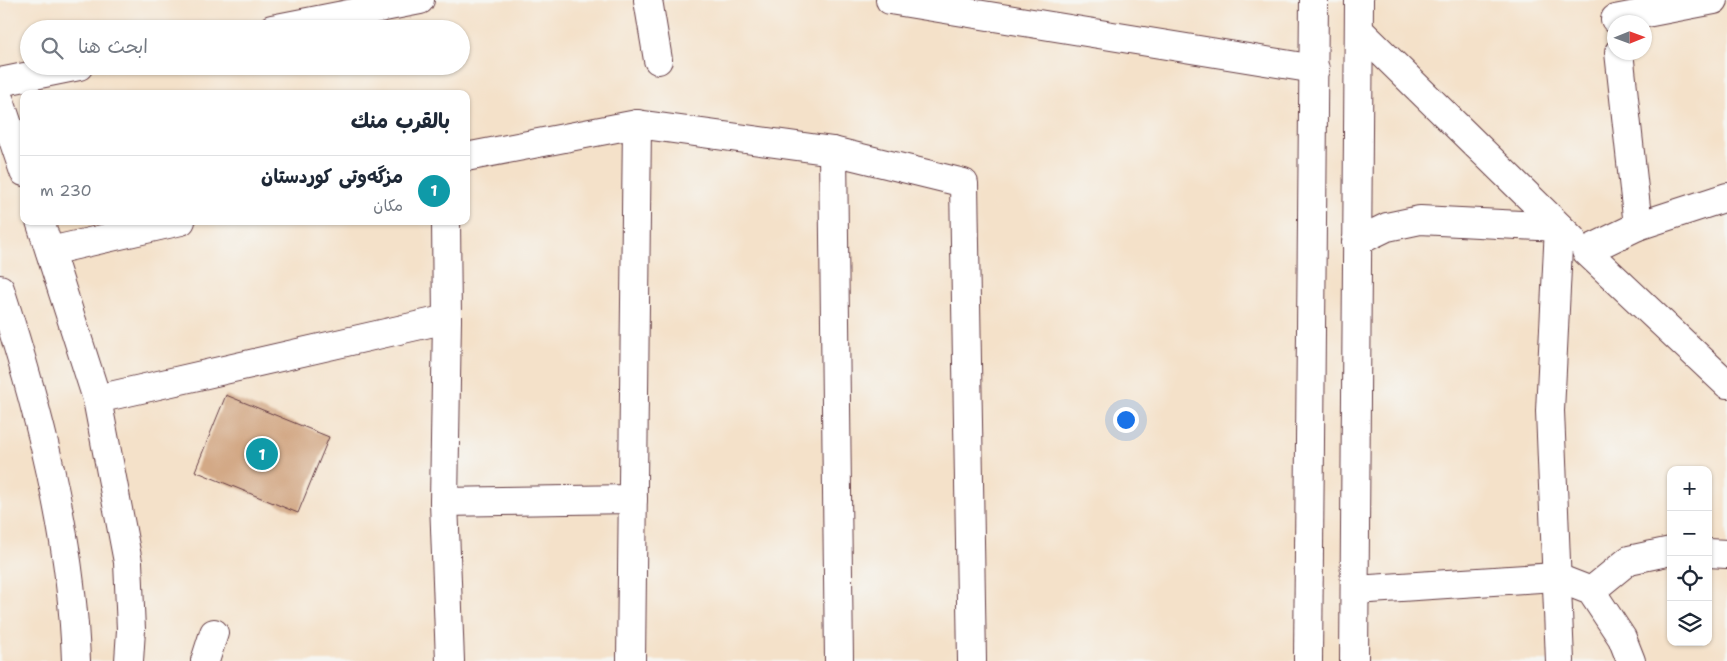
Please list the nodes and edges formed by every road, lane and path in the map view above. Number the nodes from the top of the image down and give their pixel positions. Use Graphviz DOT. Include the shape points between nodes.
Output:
graph roads {
  1 [pos="420,0"];
  2 [pos="648,0"];
  3 [pos="890,0"];
  4 [pos="1314,0"];
  5 [pos="1359,0"];
  6 [pos="1714,0"];
  7 [pos="1614,14"];
  8 [pos="318,20"];
  9 [pos="1360,31"];
  10 [pos="658,60"];
  11 [pos="1620,60"];
  12 [pos="1315,69"];
  13 [pos="35,75"];
  14 [pos="0,82"];
  15 [pos="0,101"];
  16 [pos="638,124"];
  17 [pos="833,151"];
  18 [pos="470,156"];
  19 [pos="20,160"];
  20 [pos="1727,197"];
  21 [pos="41,225"];
  22 [pos="164,225"];
  23 [pos="446,225"];
  24 [pos="1638,226"];
  25 [pos="1559,227"];
  26 [pos="1356,242"];
  27 [pos="50,251"];
  28 [pos="1586,251"];
  29 [pos="0,289"];
  30 [pos="447,320"];
  31 [pos="1727,384"];
  32 [pos="97,400"];
  33 [pos="633,499"];
  34 [pos="444,502"];
  35 [pos="1667,552"];
  36 [pos="1712,553"];
  37 [pos="1727,554"];
  38 [pos="1555,578"];
  39 [pos="1355,590"];
  40 [pos="1591,590"];
  41 [pos="214,633"];
  42 [pos="972,651"];
  43 [pos="76,661"];
  44 [pos="129,661"];
  45 [pos="205,661"];
  46 [pos="450,661"];
  47 [pos="631,661"];
  48 [pos="839,661"];
  49 [pos="992,661"];
  50 [pos="1308,661"];
  51 [pos="1354,661"];
  52 [pos="1560,661"];
  53 [pos="1631,661"];
  1 -- 8 [label="street"];
  2 -- 10 [label="street"];
  3 -- 12 [label="street"];
  4 -- 12 [label="street"];
  5 -- 9 [label="street"];
  6 -- 7 [label="street"];
  9 -- 25 [label="street"];
  9 -- 26 [label="street"];
  11 -- 24 [label="street"];
  12 -- 50 [label="street"];
  13 -- 14 [label="street"];
  15 -- 19 [label="street"];
  16 -- 17 [label="street"];
  16 -- 18 [label="street"];
  16 -- 33 [label="street"];
  17 -- 42 [label="street" via="964,183"];
  17 -- 48 [label="street"];
  20 -- 24 [label="street"];
  21 -- 27 [label="street"];
  22 -- 27 [label="street"];
  23 -- 30 [label="street"];
  24 -- 28 [label="street"];
  25 -- 26 [label="street" via="1420,220 1387,227"];
  25 -- 28 [label="street"];
  25 -- 38 [label="street" via="1550,411"];
  26 -- 39 [label="street"];
  27 -- 32 [label="street"];
  28 -- 31 [label="street"];
  29 -- 43 [label="street" via="51,467 75,622"];
  30 -- 32 [label="street"];
  30 -- 34 [label="street"];
  32 -- 44 [label="street" via="128,562"];
  33 -- 34 [label="street"];
  33 -- 47 [label="street"];
  34 -- 46 [label="street"];
  35 -- 40 [label="street" via="1629,560"];
  36 -- 37 [label="street"];
  38 -- 39 [label="street"];
  38 -- 40 [label="street"];
  38 -- 52 [label="street"];
  39 -- 51 [label="street"];
  40 -- 53 [label="street" via="1622,638"];
  41 -- 45 [label="street"];
  42 -- 49 [label="street"];
}
